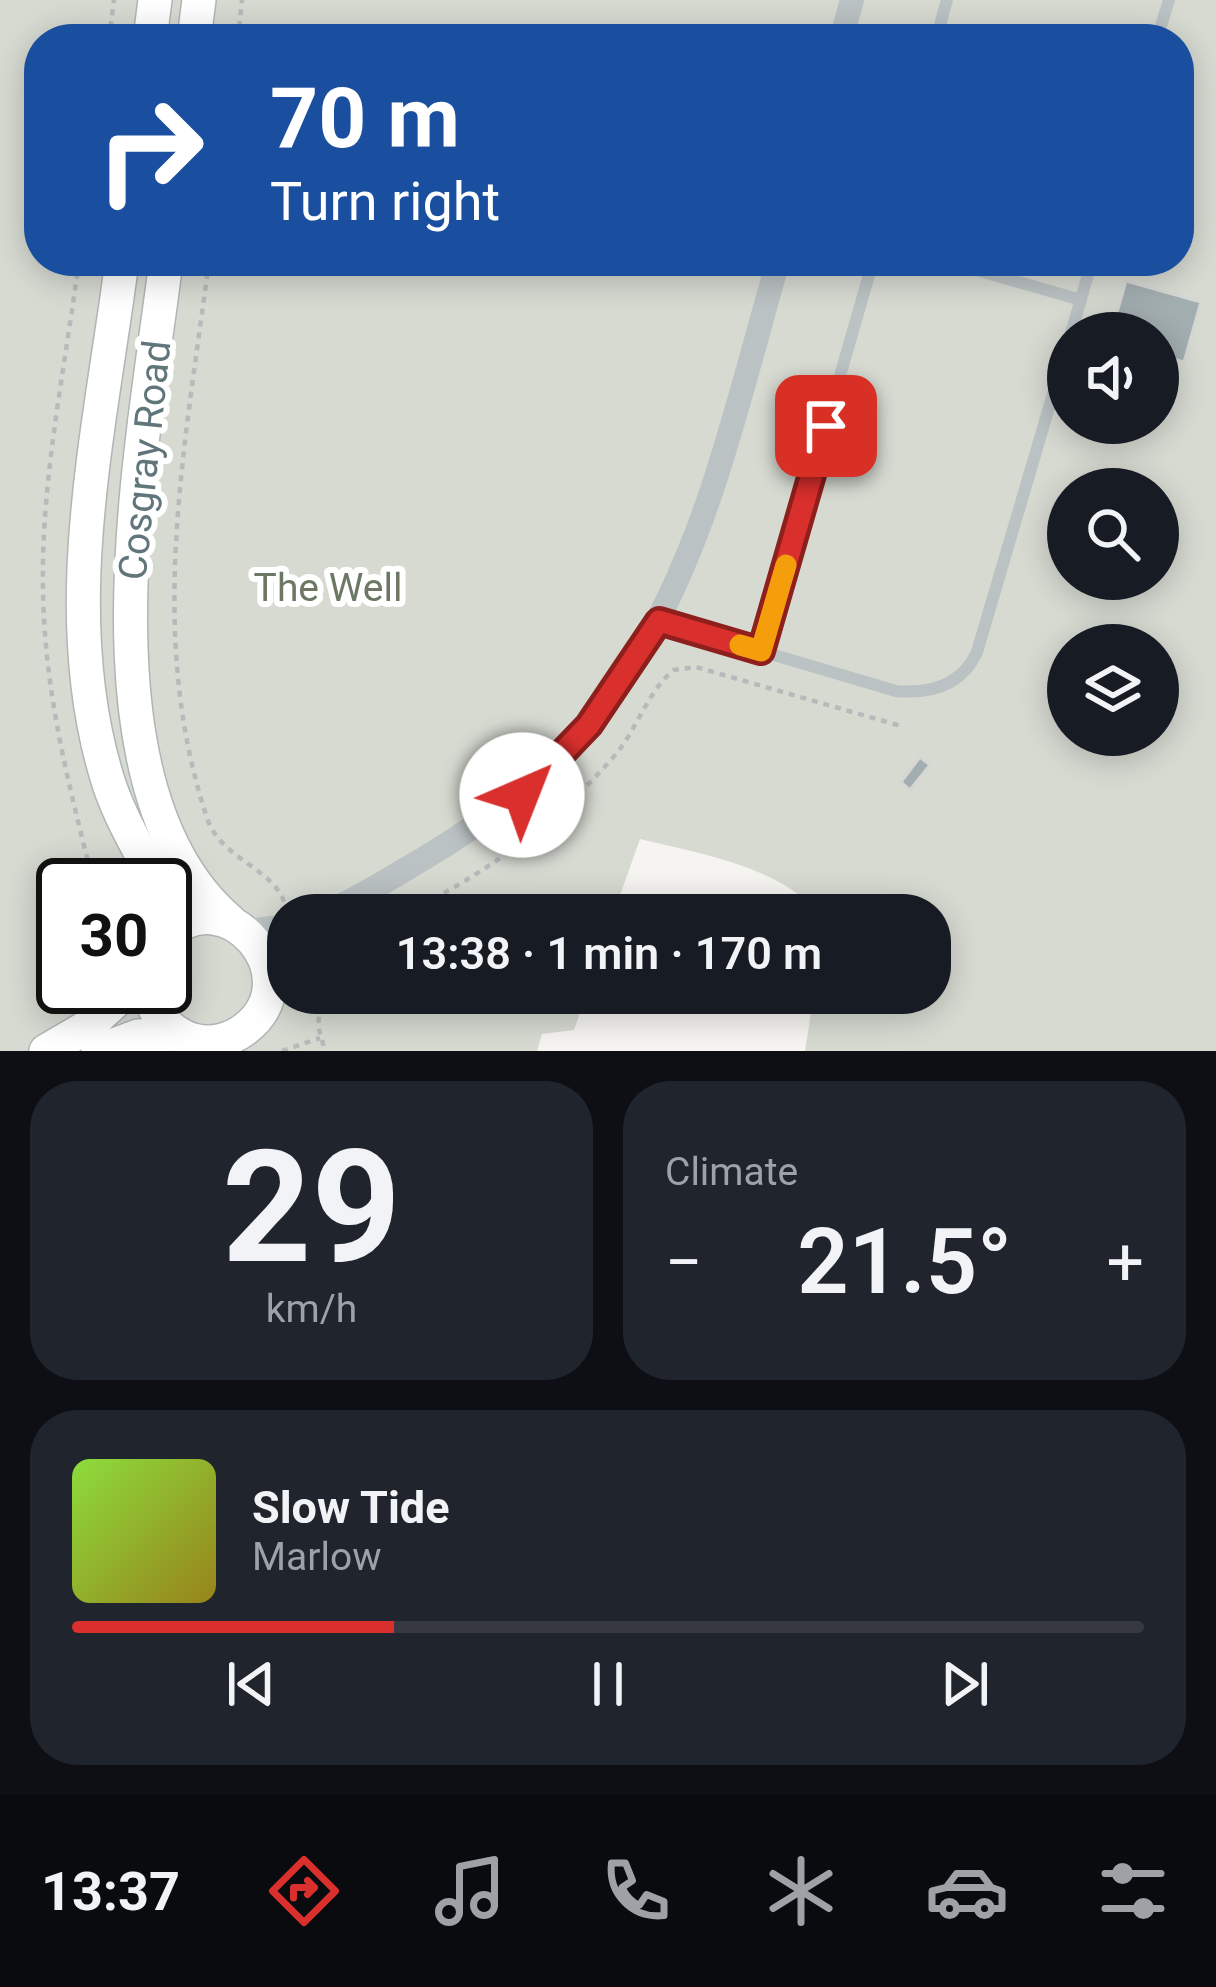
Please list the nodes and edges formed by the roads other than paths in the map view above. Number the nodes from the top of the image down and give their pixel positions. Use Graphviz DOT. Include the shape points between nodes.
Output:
graph roads {
  1 [pos="120,276"];
  2 [pos="164,276"];
  3 [pos="774,276"];
  4 [pos="868,276"];
  5 [pos="997,276"];
  6 [pos="1088,276"];
  7 [pos="1081,300"];
  8 [pos="1077,312"];
  9 [pos="1047,413"];
  10 [pos="659,621"];
  11 [pos="761,651"];
  12 [pos="145,858"];
  13 [pos="364,894"];
  14 [pos="192,921"];
  15 [pos="238,926"];
  16 [pos="267,926"];
  17 [pos="267,963"];
  18 [pos="267,993"];
  19 [pos="102,1014"];
  20 [pos="159,1014"];
  21 [pos="270,1014"];
  22 [pos="196,1042"];
  23 [pos="46,1051"];
  24 [pos="98,1051"];
  25 [pos="266,1051"];
  1 -- 12 [label="main road, Cosgray Road" via="92,474 86,647 111,789"];
  2 -- 15 [label="main road, Cosgray Road" via="128,560 133,667 146,755 176,859 197,893"];
  3 -- 10 [label="street" via="713,491"];
  4 -- 11 [label="lane"];
  5 -- 7 [label="lane"];
  6 -- 7 [label="lane"];
  7 -- 8 [label="lane"];
  9 -- 11 [label="lane" via="970,669 956,681 917,693"];
  10 -- 11 [label="lane"];
  10 -- 13 [label="street" via="589,725 522,795"];
  14 -- 15 [label="main road"];
  15 -- 16 [label="street"];
  15 -- 17 [label="main road"];
  18 -- 22 [label="main road" via="238,1035"];
  19 -- 23 [label="main road"];
  20 -- 22 [label="main road"];
  21 -- 25 [label="main road"];
  22 -- 24 [label="main road" via="138,1036"];
}
